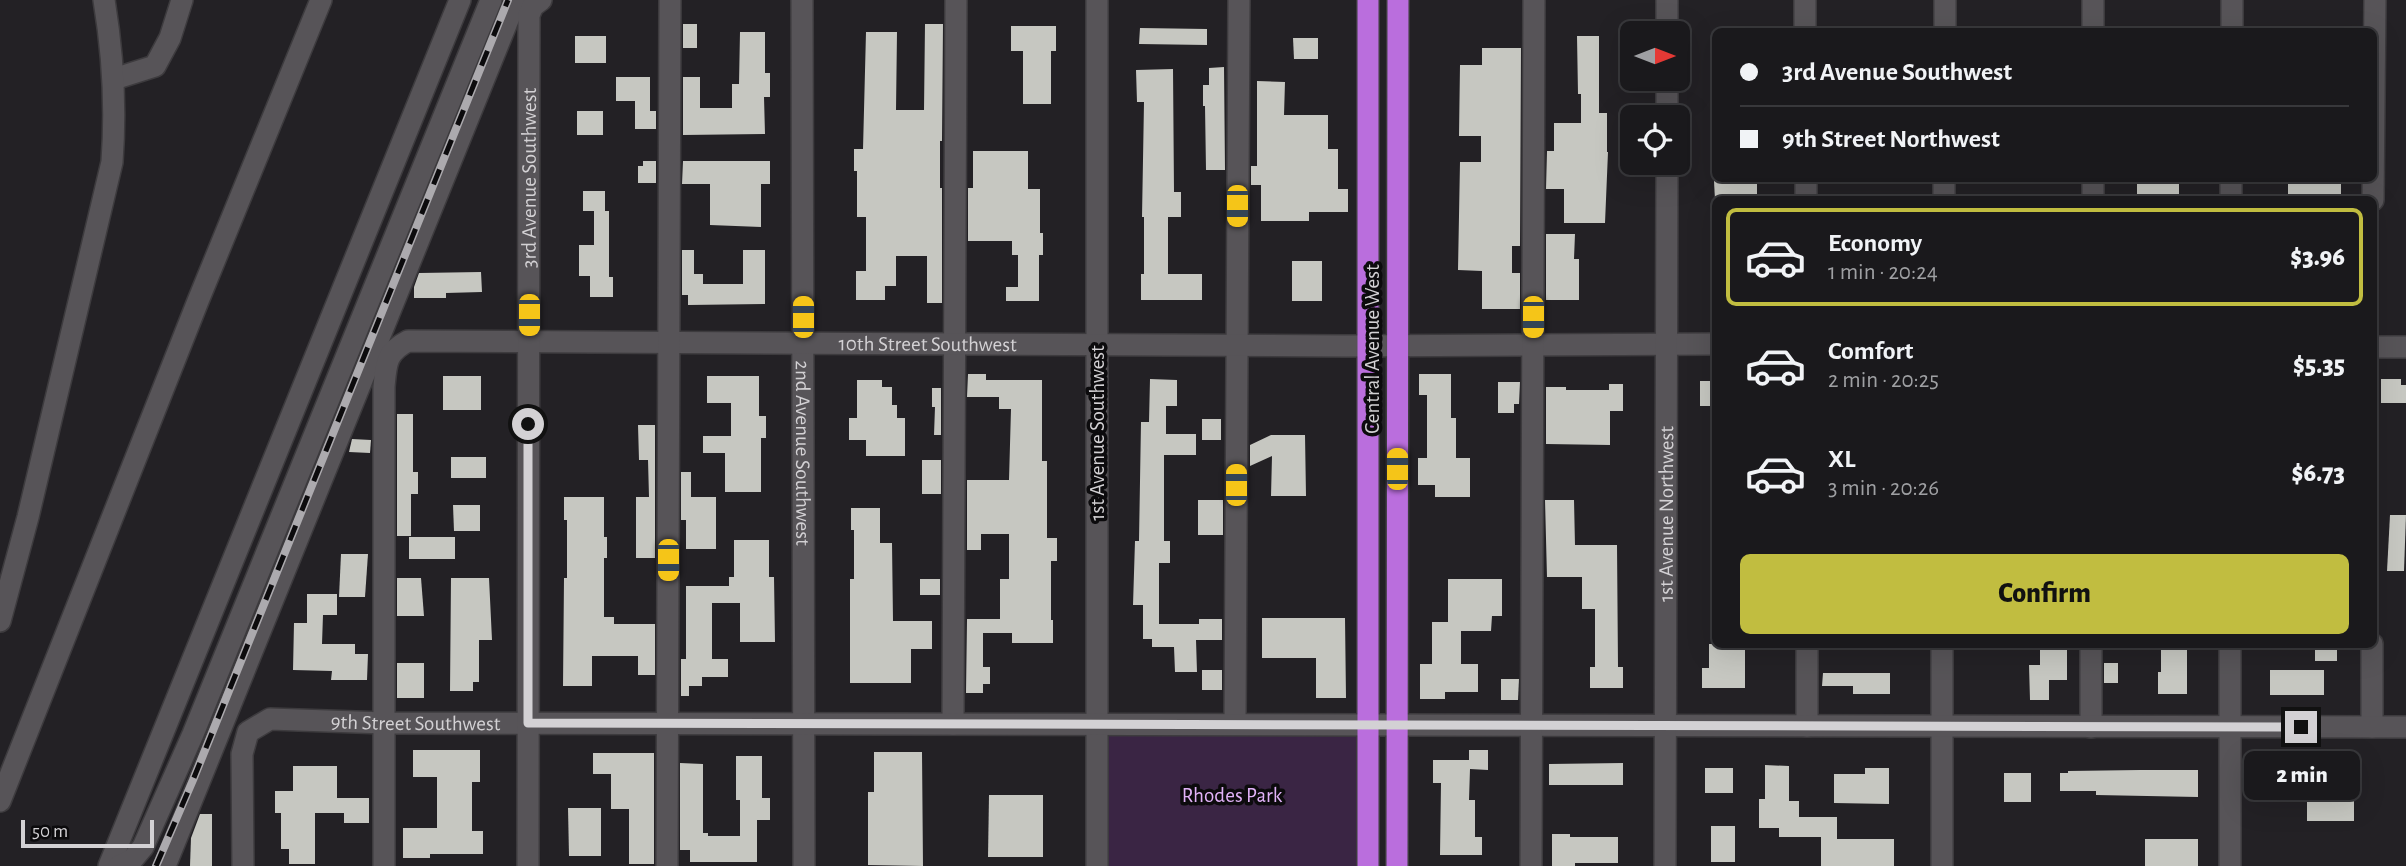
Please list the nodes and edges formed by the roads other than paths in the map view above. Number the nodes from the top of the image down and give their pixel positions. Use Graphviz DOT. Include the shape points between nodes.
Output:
graph roads {
  1 [pos="104,0"];
  2 [pos="182,0"];
  3 [pos="321,0"];
  4 [pos="460,0"];
  5 [pos="491,0"];
  6 [pos="516,0"];
  7 [pos="541,0"];
  8 [pos="670,0"];
  9 [pos="803,0"];
  10 [pos="956,0"];
  11 [pos="1097,0"];
  12 [pos="1238,0"];
  13 [pos="1368,0"];
  14 [pos="1398,0"];
  15 [pos="1534,0"];
  16 [pos="1667,0"];
  17 [pos="1805,0"];
  18 [pos="1945,0"];
  19 [pos="2093,0"];
  20 [pos="2232,0"];
  21 [pos="2375,0"];
  22 [pos="1667,21"];
  23 [pos="1805,28"];
  24 [pos="1945,28"];
  25 [pos="2093,28"];
  26 [pos="2232,28"];
  27 [pos="2375,28"];
  28 [pos="114,79"];
  29 [pos="1667,175"];
  30 [pos="529,342"];
  31 [pos="670,343"];
  32 [pos="803,343"];
  33 [pos="956,344"];
  34 [pos="1097,344"];
  35 [pos="1666,344"];
  36 [pos="1712,344"];
  37 [pos="1236,345"];
  38 [pos="1397,345"];
  39 [pos="1533,345"];
  40 [pos="1368,346"];
  41 [pos="2377,347"];
  42 [pos="2406,347"];
  43 [pos="0,621"];
  44 [pos="1807,648"];
  45 [pos="1942,648"];
  46 [pos="2091,648"];
  47 [pos="2230,648"];
  48 [pos="2372,648"];
  49 [pos="385,723"];
  50 [pos="528,723"];
  51 [pos="667,724"];
  52 [pos="804,724"];
  53 [pos="953,724"];
  54 [pos="1235,724"];
  55 [pos="1368,724"];
  56 [pos="1097,725"];
  57 [pos="1398,725"];
  58 [pos="1532,726"];
  59 [pos="1665,726"];
  60 [pos="1807,726"];
  61 [pos="1941,726"];
  62 [pos="2091,727"];
  63 [pos="2230,727"];
  64 [pos="2372,727"];
  65 [pos="2406,727"];
  66 [pos="0,801"];
  67 [pos="109,866"];
  68 [pos="119,866"];
  69 [pos="165,866"];
  70 [pos="243,866"];
  71 [pos="384,866"];
  72 [pos="528,866"];
  73 [pos="667,866"];
  74 [pos="804,866"];
  75 [pos="1097,866"];
  76 [pos="1368,866"];
  77 [pos="1397,866"];
  78 [pos="1531,866"];
  79 [pos="1665,866"];
  80 [pos="1942,866"];
  81 [pos="2230,866"];
  1 -- 28 [label="street"];
  2 -- 28 [label="street" via="155,66"];
  3 -- 66 [label="street"];
  4 -- 67 [label="street"];
  5 -- 68 [label="street" via="188,745 143,847"];
  6 -- 69 [label="street"];
  7 -- 30 [label="street, 3rd Avenue Southwest" via="529,15"];
  8 -- 31 [label="street"];
  9 -- 32 [label="street, 2nd Avenue Southwest"];
  10 -- 33 [label="street"];
  11 -- 34 [label="street, 1st Avenue Southwest"];
  12 -- 37 [label="street"];
  13 -- 40 [label="highway, Central Avenue West"];
  14 -- 38 [label="highway, Central Avenue West"];
  15 -- 39 [label="street"];
  16 -- 22 [label="street"];
  17 -- 23 [label="street"];
  18 -- 24 [label="street"];
  19 -- 25 [label="street"];
  20 -- 26 [label="street"];
  21 -- 27 [label="street"];
  28 -- 43 [label="street" via="112,162"];
  29 -- 35 [label="street, 1st Avenue Northwest"];
  30 -- 31 [label="street, 10th Street Southwest"];
  30 -- 49 [label="street, 10th Street Southwest" via="408,341 394,348 386,365"];
  30 -- 50 [label="street, 3rd Avenue Southwest"];
  31 -- 32 [label="street, 10th Street Southwest"];
  31 -- 51 [label="street"];
  32 -- 33 [label="street, 10th Street Southwest"];
  32 -- 52 [label="street, 2nd Avenue Southwest"];
  33 -- 34 [label="street, 10th Street Southwest"];
  33 -- 53 [label="street"];
  34 -- 37 [label="street, 10th Street Southwest"];
  34 -- 56 [label="street, 1st Avenue Southwest"];
  35 -- 36 [label="street, 10th Street Southwest"];
  35 -- 39 [label="street, 10th Street Southwest"];
  35 -- 59 [label="street, 1st Avenue Northwest"];
  37 -- 40 [label="street, 10th Street Southwest"];
  37 -- 54 [label="street"];
  38 -- 39 [label="street, 10th Street Southwest"];
  38 -- 40 [label="street, 10th Street Southwest"];
  38 -- 57 [label="highway, Central Avenue West"];
  39 -- 58 [label="street"];
  40 -- 55 [label="highway, Central Avenue West"];
  41 -- 42 [label="street"];
  44 -- 60 [label="street"];
  45 -- 61 [label="street"];
  46 -- 62 [label="street"];
  47 -- 63 [label="street"];
  48 -- 64 [label="street"];
  49 -- 50 [label="street, 9th Street Southwest"];
  49 -- 70 [label="street, 9th Street Southwest" via="270,719 248,732 242,754"];
  49 -- 71 [label="street"];
  50 -- 51 [label="street, 9th Street Southwest"];
  50 -- 72 [label="street, 3rd Avenue Southwest"];
  51 -- 52 [label="street, 9th Street Southwest"];
  51 -- 73 [label="street"];
  52 -- 53 [label="street, 9th Street Southwest"];
  52 -- 74 [label="street, 2nd Avenue Southwest"];
  53 -- 56 [label="street, 9th Street Southwest"];
  54 -- 55 [label="street, 9th Street Southwest"];
  54 -- 56 [label="street, 9th Street Southwest"];
  55 -- 57 [label="street, 9th Street Southwest"];
  55 -- 76 [label="highway, Central Avenue West"];
  56 -- 75 [label="street, 1st Avenue Southwest"];
  57 -- 58 [label="street, 9th Street Southwest"];
  57 -- 77 [label="highway, Central Avenue West"];
  58 -- 59 [label="street, 9th Street Southwest"];
  58 -- 78 [label="street"];
  59 -- 60 [label="street, 9th Street Southwest"];
  59 -- 79 [label="street, 1st Avenue Northwest"];
  60 -- 61 [label="street, 9th Street Southwest"];
  61 -- 62 [label="street, 9th Street Southwest"];
  61 -- 80 [label="street"];
  62 -- 63 [label="street, 9th Street Southwest"];
  63 -- 64 [label="street, 9th Street Southwest"];
  63 -- 81 [label="street"];
  64 -- 65 [label="street, 9th Street Southwest"];
}
